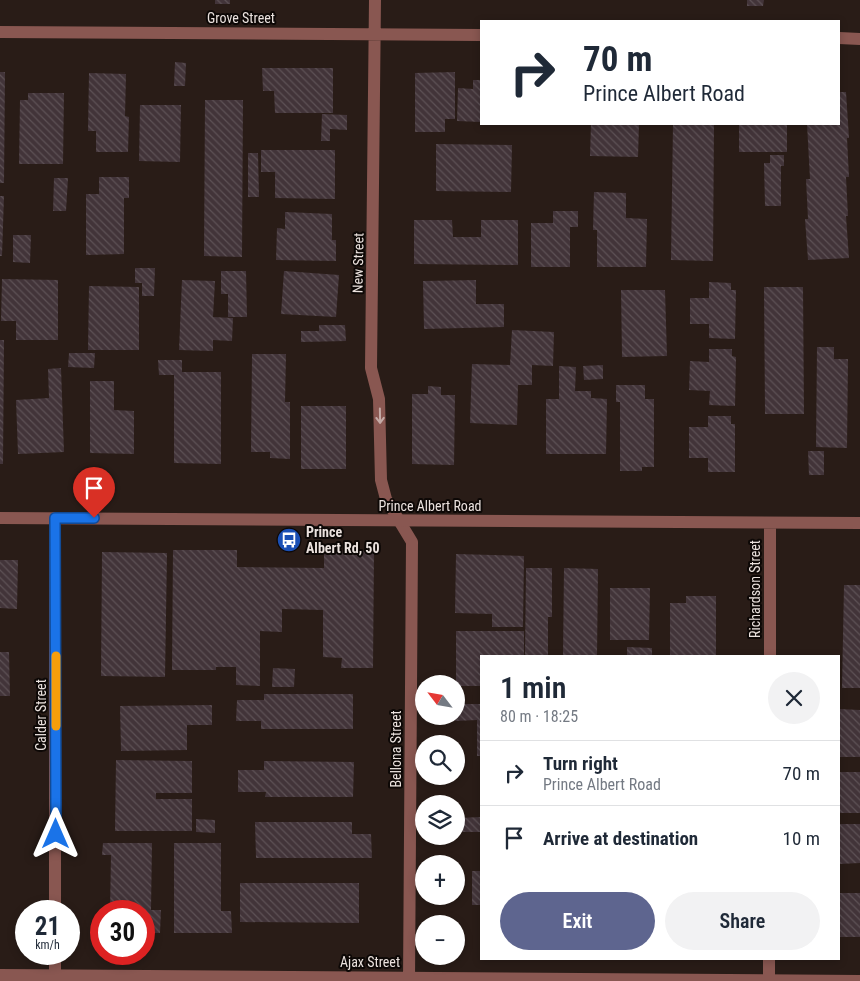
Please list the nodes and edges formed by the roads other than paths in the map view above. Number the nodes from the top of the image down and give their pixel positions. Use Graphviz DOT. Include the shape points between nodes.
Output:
graph roads {
  1 [pos="375,0"];
  2 [pos="0,32"];
  3 [pos="374,34"];
  4 [pos="480,35"];
  5 [pos="840,38"];
  6 [pos="860,39"];
  7 [pos="0,518"];
  8 [pos="55,518"];
  9 [pos="399,520"];
  10 [pos="770,523"];
  11 [pos="860,523"];
  12 [pos="770,655"];
  13 [pos="55,900"];
  14 [pos="769,960"];
  15 [pos="55,965"];
  16 [pos="0,975"];
  17 [pos="55,978"];
  18 [pos="410,979"];
  19 [pos="769,981"];
  20 [pos="860,981"];
  1 -- 3 [label="street, New Street"];
  2 -- 3 [label="street, Grove Street"];
  3 -- 4 [label="street, Grove Street"];
  3 -- 9 [label="street, New Street, one-way" via="371,368 379,399 381,480 386,499"];
  5 -- 6 [label="street"];
  7 -- 8 [label="street, Prince Albert Road"];
  8 -- 9 [label="street, Prince Albert Road"];
  8 -- 13 [label="street, Calder Street"];
  9 -- 10 [label="street, Prince Albert Road"];
  9 -- 18 [label="street, Bellona Street" via="412,542"];
  10 -- 11 [label="street, Prince Albert Road"];
  10 -- 12 [label="street, Richardson Street"];
  14 -- 19 [label="street"];
  15 -- 17 [label="street"];
  16 -- 17 [label="street, Ajax Street"];
  17 -- 18 [label="street, Ajax Street"];
  18 -- 19 [label="street, Ajax Street"];
  19 -- 20 [label="street, Ajax Street"];
}
